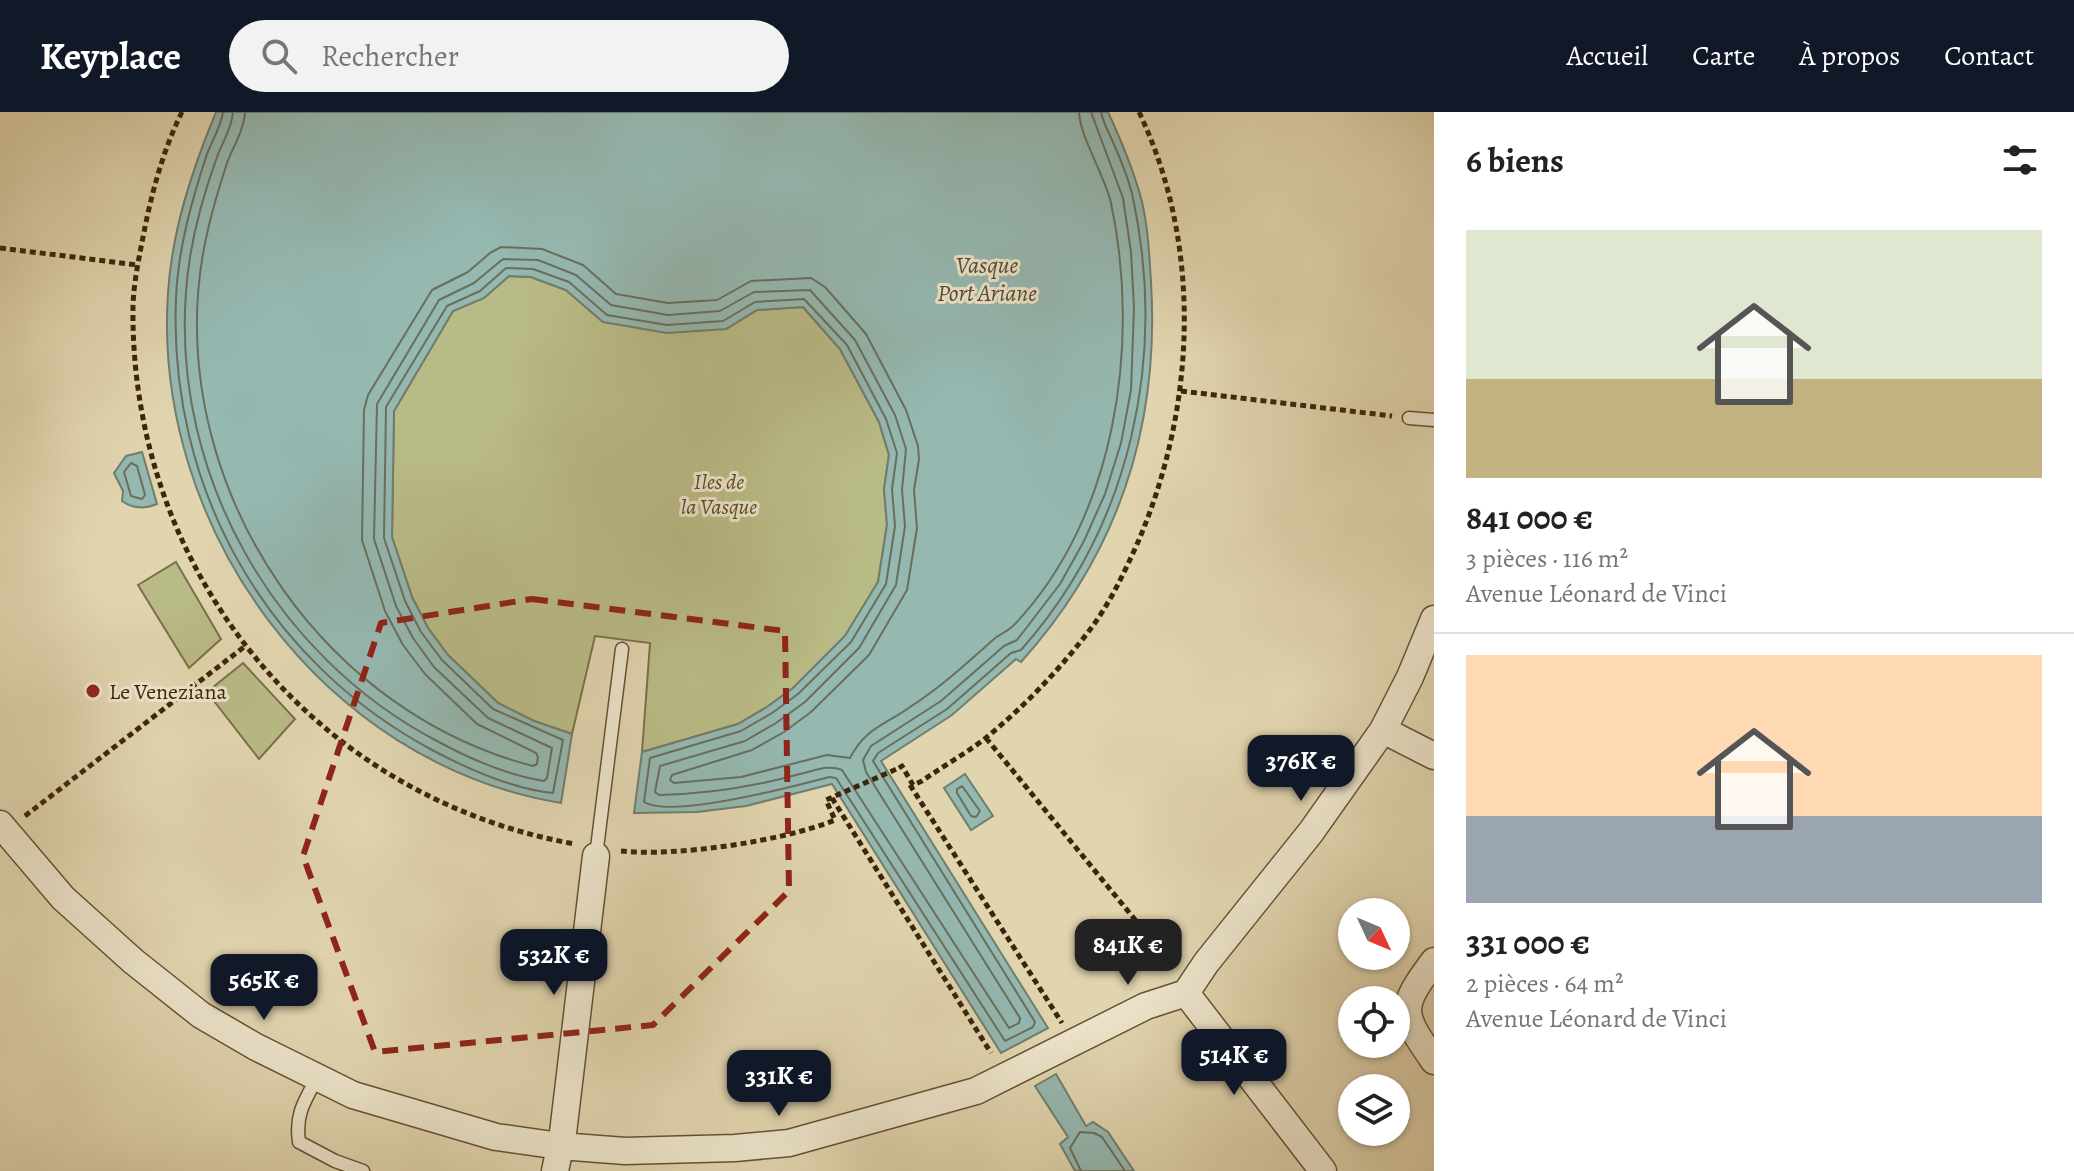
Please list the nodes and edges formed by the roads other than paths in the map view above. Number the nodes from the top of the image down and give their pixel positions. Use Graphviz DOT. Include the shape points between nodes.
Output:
graph roads {
  1 [pos="1409,418"];
  2 [pos="1434,420"];
  3 [pos="1434,619"];
  4 [pos="622,649"];
  5 [pos="1383,730"];
  6 [pos="1434,756"];
  7 [pos="7,827"];
  8 [pos="597,852"];
  9 [pos="1434,961"];
  10 [pos="1186,993"];
  11 [pos="1434,1061"];
  12 [pos="317,1078"];
  13 [pos="558,1158"];
  14 [pos="363,1171"];
  15 [pos="1323,1171"];
  1 -- 2 [label="lane"];
  3 -- 5 [label="street"];
  4 -- 8 [label="lane"];
  5 -- 6 [label="street"];
  5 -- 10 [label="street"];
  7 -- 12 [label="street" via="63,898 133,961 201,1015"];
  8 -- 13 [label="street"];
  9 -- 11 [label="street" via="1415,986 1407,1012"];
  10 -- 13 [label="street" via="1146,1006 976,1091 789,1143"];
  10 -- 15 [label="street"];
  12 -- 13 [label="street" via="353,1095"];
  12 -- 14 [label="lane" via="296,1124 299,1142"];
}
